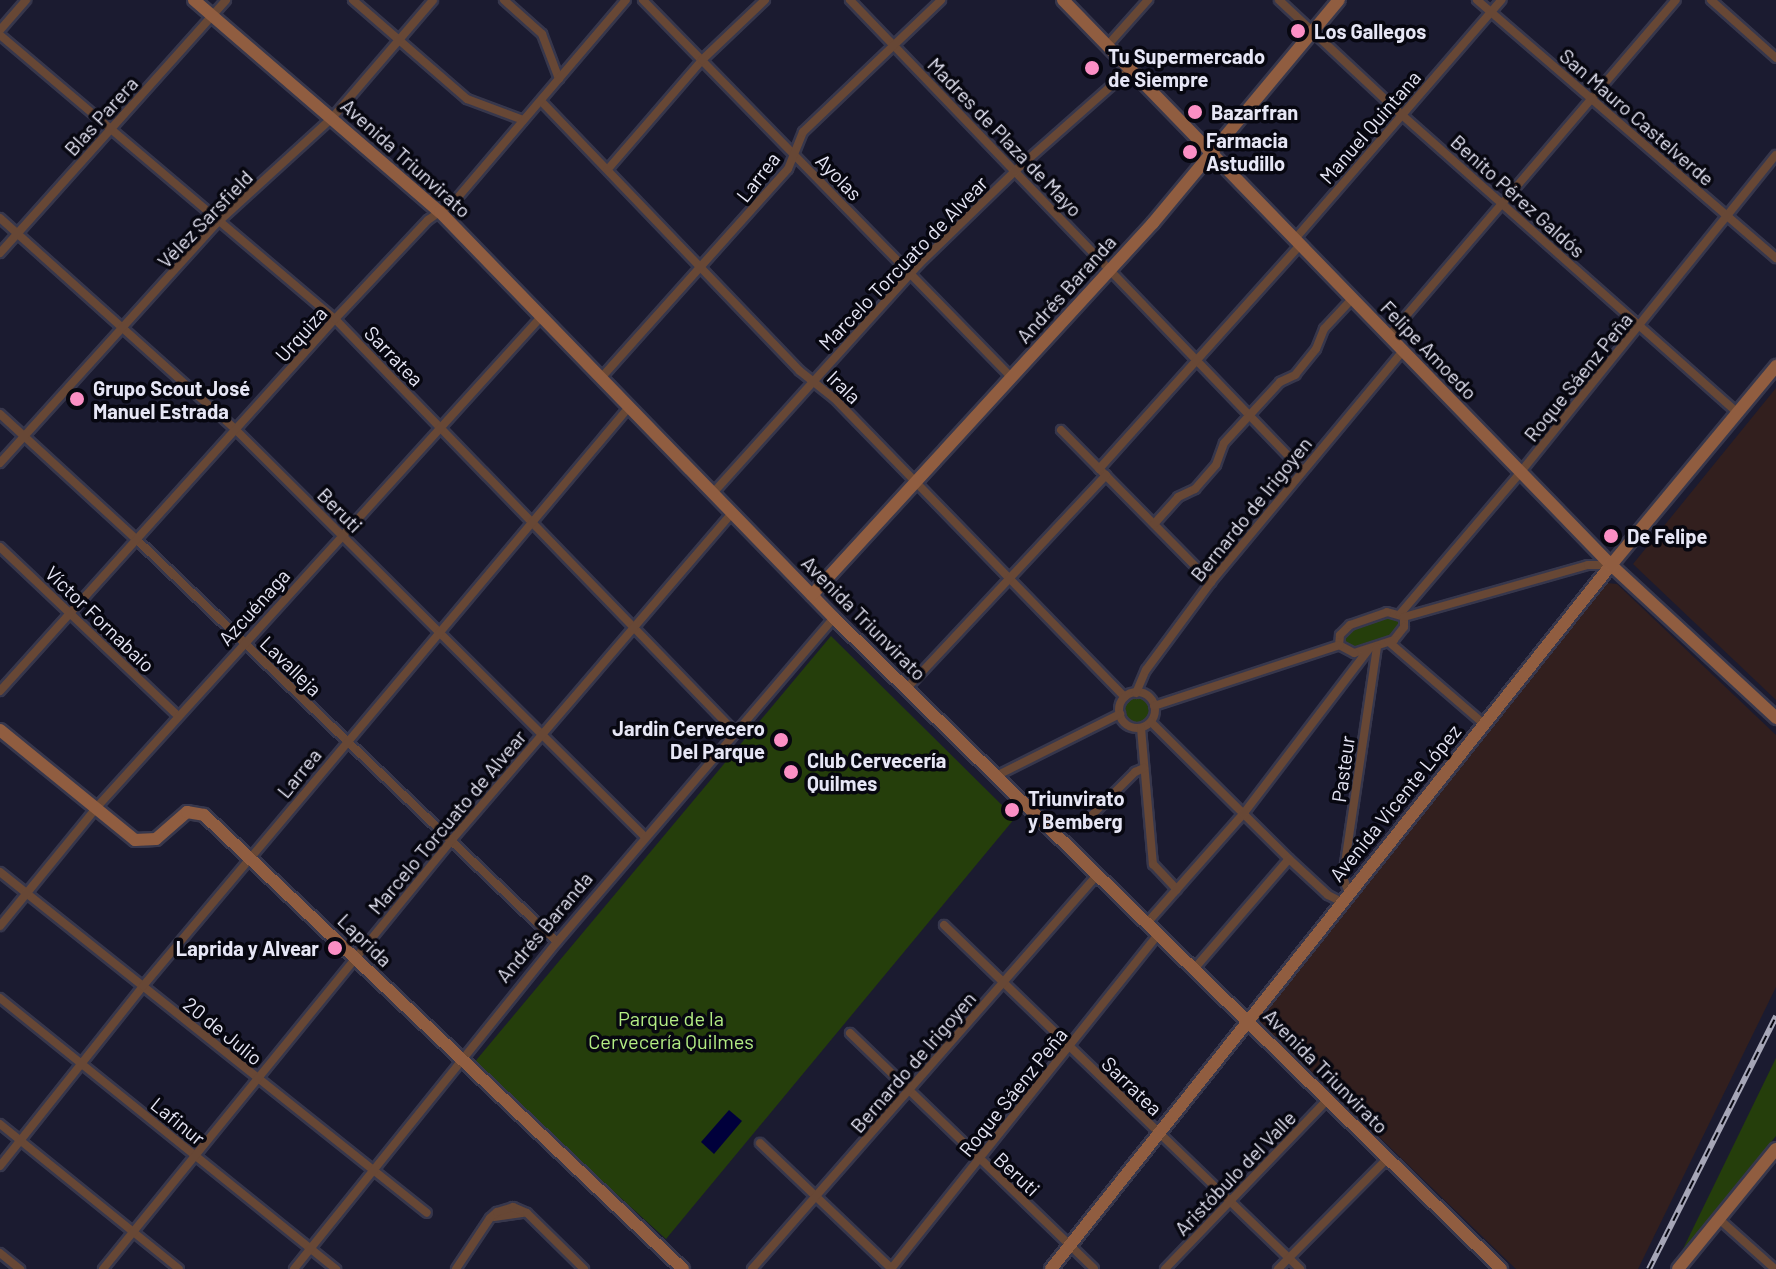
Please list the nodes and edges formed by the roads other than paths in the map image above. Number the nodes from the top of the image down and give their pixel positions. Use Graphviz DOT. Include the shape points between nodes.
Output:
graph roads {
  1 [pos="26,0"];
  2 [pos="194,0"];
  3 [pos="226,0"];
  4 [pos="353,0"];
  5 [pos="433,0"];
  6 [pos="504,0"];
  7 [pos="626,0"];
  8 [pos="643,0"];
  9 [pos="765,0"];
  10 [pos="850,0"];
  11 [pos="941,0"];
  12 [pos="1063,0"];
  13 [pos="1148,0"];
  14 [pos="1279,0"];
  15 [pos="1339,0"];
  16 [pos="1477,0"];
  17 [pos="1501,0"];
  18 [pos="1676,0"];
  19 [pos="1711,0"];
  20 [pos="1491,12"];
  21 [pos="212,15"];
  22 [pos="0,32"];
  23 [pos="1313,32"];
  24 [pos="399,39"];
  25 [pos="894,45"];
  26 [pos="1107,46"];
  27 [pos="1776,58"];
  28 [pos="702,60"];
  29 [pos="1130,69"];
  30 [pos="559,79"];
  31 [pos="1592,99"];
  32 [pos="541,101"];
  33 [pos="1402,115"];
  34 [pos="332,118"];
  35 [pos="523,120"];
  36 [pos="111,129"];
  37 [pos="795,154"];
  38 [pos="1212,155"];
  39 [pos="1776,155"];
  40 [pos="608,169"];
  41 [pos="1016,170"];
  42 [pos="1502,203"];
  43 [pos="440,212"];
  44 [pos="1728,215"];
  45 [pos="0,218"];
  46 [pos="218,222"];
  47 [pos="17,233"];
  48 [pos="1297,242"];
  49 [pos="0,253"];
  50 [pos="1776,258"];
  51 [pos="701,268"];
  52 [pos="1110,270"];
  53 [pos="910,274"];
  54 [pos="1352,299"];
  55 [pos="541,317"];
  56 [pos="335,319"];
  57 [pos="1641,326"];
  58 [pos="124,328"];
  59 [pos="1388,337"];
  60 [pos="1402,352"];
  61 [pos="1198,359"];
  62 [pos="1776,366"];
  63 [pos="601,378"];
  64 [pos="1012,378"];
  65 [pos="813,380"];
  66 [pos="629,407"];
  67 [pos="1251,413"];
  68 [pos="1738,413"];
  69 [pos="0,414"];
  70 [pos="440,427"];
  71 [pos="236,430"];
  72 [pos="1061,430"];
  73 [pos="24,436"];
  74 [pos="0,463"];
  75 [pos="1302,470"];
  76 [pos="1102,472"];
  77 [pos="1520,473"];
  78 [pos="913,483"];
  79 [pos="713,493"];
  80 [pos="732,513"];
  81 [pos="532,522"];
  82 [pos="1154,524"];
  83 [pos="341,534"];
  84 [pos="136,539"];
  85 [pos="0,547"];
  86 [pos="1611,565"];
  87 [pos="1008,577"];
  88 [pos="1211,582"];
  89 [pos="812,595"];
  90 [pos="70,612"];
  91 [pos="1402,615"];
  92 [pos="834,618"];
  93 [pos="635,628"];
  94 [pos="439,633"];
  95 [pos="244,642"];
  96 [pos="1389,642"];
  97 [pos="1339,645"];
  98 [pos="1372,648"];
  99 [pos="906,689"];
  100 [pos="0,691"];
  101 [pos="1136,693"];
  102 [pos="1125,697"];
  103 [pos="1154,706"];
  104 [pos="1120,714"];
  105 [pos="178,716"];
  106 [pos="1776,718"];
  107 [pos="1151,722"];
  108 [pos="1484,724"];
  109 [pos="1141,728"];
  110 [pos="0,730"];
  111 [pos="735,732"];
  112 [pos="541,736"];
  113 [pos="346,741"];
  114 [pos="1144,768"];
  115 [pos="996,776"];
  116 [pos="97,807"];
  117 [pos="1244,813"];
  118 [pos="1082,825"];
  119 [pos="645,837"];
  120 [pos="450,842"];
  121 [pos="249,858"];
  122 [pos="1289,859"];
  123 [pos="0,872"];
  124 [pos="1097,875"];
  125 [pos="1177,890"];
  126 [pos="27,893"];
  127 [pos="1345,898"];
  128 [pos="1147,923"];
  129 [pos="944,925"];
  130 [pos="0,926"];
  131 [pos="1158,934"];
  132 [pos="557,942"];
  133 [pos="354,958"];
  134 [pos="1194,969"];
  135 [pos="1003,984"];
  136 [pos="143,986"];
  137 [pos="0,998"];
  138 [pos="1247,1021"];
  139 [pos="850,1033"];
  140 [pos="1069,1047"];
  141 [pos="462,1060"];
  142 [pos="82,1064"];
  143 [pos="256,1078"];
  144 [pos="909,1091"];
  145 [pos="1327,1100"];
  146 [pos="0,1124"];
  147 [pos="1158,1134"];
  148 [pos="20,1141"];
  149 [pos="760,1143"];
  150 [pos="1776,1149"];
  151 [pos="194,1154"];
  152 [pos="1387,1159"];
  153 [pos="979,1160"];
  154 [pos="0,1166"];
  155 [pos="372,1172"];
  156 [pos="817,1196"];
  157 [pos="1230,1202"];
  158 [pos="427,1213"];
  159 [pos="1719,1219"];
  160 [pos="133,1231"];
  161 [pos="1070,1245"];
  162 [pos="310,1249"];
  163 [pos="0,1253"];
  164 [pos="1289,1259"];
  165 [pos="1486,1264"];
  166 [pos="20,1269"];
  167 [pos="103,1269"];
  168 [pos="179,1269"];
  169 [pos="294,1269"];
  170 [pos="336,1269"];
  171 [pos="456,1269"];
  172 [pos="584,1269"];
  173 [pos="683,1269"];
  174 [pos="752,1269"];
  175 [pos="891,1269"];
  176 [pos="1051,1269"];
  177 [pos="1094,1269"];
  178 [pos="1165,1269"];
  179 [pos="1278,1269"];
  180 [pos="1300,1269"];
  181 [pos="1501,1269"];
  182 [pos="1678,1269"];
  183 [pos="1775,1269"];
  1 -- 22 [label="street"];
  2 -- 21 [label="main road, Avenida Triunvirato"];
  3 -- 21 [label="street, Blas Parera"];
  4 -- 24 [label="street"];
  5 -- 24 [label="street, Vélez Sarsfield"];
  6 -- 30 [label="street" via="542,34"];
  7 -- 30 [label="street, Urquiza"];
  8 -- 28 [label="street, Ayolas"];
  9 -- 28 [label="street"];
  10 -- 25 [label="street, Madres de Plaza de Mayo"];
  11 -- 25 [label="street, Larrea"];
  12 -- 26 [label="main road, Felipe Amoedo"];
  13 -- 26 [label="street"];
  14 -- 23 [label="street, Benito Pérez Galdós"];
  15 -- 23 [label="main road, Andrés Baranda"];
  16 -- 20 [label="street, San Mauro Castelverde"];
  17 -- 20 [label="street, Manuel Quintana"];
  18 -- 31 [label="street"];
  19 -- 27 [label="street"];
  20 -- 31 [label="street, San Mauro Castelverde"];
  20 -- 33 [label="street, Manuel Quintana"];
  21 -- 34 [label="main road, Avenida Triunvirato"];
  21 -- 36 [label="street, Blas Parera"];
  22 -- 36 [label="street, Sarratea"];
  23 -- 33 [label="street, Benito Pérez Galdós"];
  23 -- 38 [label="main road, Andrés Baranda"];
  24 -- 34 [label="street, Vélez Sarsfield"];
  24 -- 35 [label="street" via="475,105"];
  25 -- 37 [label="street, Larrea" via="803,132"];
  25 -- 41 [label="street, Madres de Plaza de Mayo"];
  26 -- 29 [label="main road, Felipe Amoedo"];
  28 -- 37 [label="street, Ayolas"];
  28 -- 40 [label="street"];
  29 -- 38 [label="main road, Felipe Amoedo"];
  29 -- 41 [label="street, Marcelo Torcuato de Alvear"];
  30 -- 32 [label="street, Urquiza"];
  31 -- 42 [label="street"];
  31 -- 44 [label="street, San Mauro Castelverde"];
  32 -- 35 [label="street, Urquiza"];
  32 -- 40 [label="street, Irala"];
  33 -- 42 [label="street, Benito Pérez Galdós"];
  33 -- 48 [label="street, Manuel Quintana"];
  34 -- 43 [label="main road, Avenida Triunvirato"];
  34 -- 46 [label="street, Vélez Sarsfield"];
  35 -- 43 [label="street, Urquiza"];
  36 -- 46 [label="street, Sarratea"];
  36 -- 47 [label="street, Blas Parera"];
  37 -- 51 [label="street, Larrea" via="788,169"];
  37 -- 53 [label="street, Ayolas"];
  38 -- 48 [label="main road, Felipe Amoedo"];
  38 -- 52 [label="main road, Andrés Baranda"];
  39 -- 44 [label="street, Roque Sáenz Peña"];
  40 -- 51 [label="street, Irala"];
  41 -- 52 [label="street, Madres de Plaza de Mayo"];
  41 -- 53 [label="street, Marcelo Torcuato de Alvear"];
  42 -- 57 [label="street, Benito Pérez Galdós"];
  42 -- 59 [label="street"];
  43 -- 55 [label="main road, Avenida Triunvirato"];
  43 -- 56 [label="street, Urquiza"];
  44 -- 50 [label="street, San Mauro Castelverde"];
  44 -- 57 [label="street, Roque Sáenz Peña"];
  45 -- 47 [label="street, Beruti"];
  46 -- 56 [label="street, Sarratea"];
  46 -- 58 [label="street, Vélez Sarsfield"];
  47 -- 49 [label="street, Blas Parera"];
  47 -- 58 [label="street, Beruti"];
  48 -- 54 [label="main road, Felipe Amoedo"];
  48 -- 61 [label="street, Manuel Quintana"];
  51 -- 63 [label="street, Larrea"];
  51 -- 65 [label="street, Irala"];
  52 -- 61 [label="street, Madres de Plaza de Mayo"];
  52 -- 64 [label="main road, Andrés Baranda"];
  53 -- 64 [label="street, Ayolas"];
  53 -- 65 [label="street, Marcelo Torcuato de Alvear"];
  54 -- 59 [label="main road, Felipe Amoedo"];
  54 -- 67 [label="street" via="1324,329 1295,375 1280,382"];
  55 -- 63 [label="main road, Avenida Triunvirato"];
  55 -- 70 [label="street, Azcuénaga"];
  56 -- 70 [label="street, Sarratea"];
  56 -- 71 [label="street, Urquiza"];
  57 -- 68 [label="street, Benito Pérez Galdós"];
  57 -- 77 [label="street, Roque Sáenz Peña"];
  58 -- 71 [label="street, Beruti"];
  58 -- 73 [label="street, Vélez Sarsfield"];
  59 -- 60 [label="main road, Felipe Amoedo"];
  60 -- 75 [label="street, Bernardo de Irigoyen"];
  60 -- 77 [label="main road, Felipe Amoedo"];
  61 -- 67 [label="street, Madres de Plaza de Mayo"];
  61 -- 76 [label="street, Manuel Quintana"];
  62 -- 68 [label="main road, Avenida Vicente López"];
  63 -- 66 [label="main road, Avenida Triunvirato"];
  64 -- 78 [label="main road, Andrés Baranda"];
  65 -- 78 [label="street, Irala"];
  65 -- 79 [label="street, Marcelo Torcuato de Alvear"];
  66 -- 79 [label="main road, Avenida Triunvirato"];
  66 -- 81 [label="street, Larrea"];
  67 -- 75 [label="street, Madres de Plaza de Mayo"];
  67 -- 82 [label="street" via="1222,447 1216,465"];
  68 -- 86 [label="main road, Avenida Vicente López"];
  69 -- 73 [label="street, Lavalleja"];
  70 -- 81 [label="street, Sarratea"];
  70 -- 83 [label="street, Azcuénaga"];
  71 -- 83 [label="street, Beruti"];
  71 -- 84 [label="street, Urquiza"];
  72 -- 76 [label="street"];
  73 -- 74 [label="street, Vélez Sarsfield"];
  73 -- 84 [label="street, Lavalleja"];
  75 -- 88 [label="street, Bernardo de Irigoyen"];
  76 -- 82 [label="street"];
  76 -- 87 [label="street, Manuel Quintana"];
  77 -- 86 [label="main road, Felipe Amoedo"];
  77 -- 91 [label="street, Roque Sáenz Peña"];
  78 -- 87 [label="street, Irala"];
  78 -- 89 [label="main road, Andrés Baranda"];
  79 -- 80 [label="main road, Avenida Triunvirato"];
  80 -- 89 [label="main road, Avenida Triunvirato"];
  80 -- 93 [label="street, Marcelo Torcuato de Alvear"];
  81 -- 93 [label="street, Sarratea"];
  81 -- 94 [label="street, Larrea"];
  82 -- 88 [label="street"];
  83 -- 94 [label="street, Beruti"];
  83 -- 95 [label="street, Azcuénaga"];
  84 -- 90 [label="street, Urquiza"];
  84 -- 95 [label="street, Lavalleja"];
  85 -- 90 [label="street, Víctor Fornabaio"];
  86 -- 91 [label="street" via="1588,565"];
  86 -- 106 [label="main road, Felipe Amoedo"];
  86 -- 108 [label="main road, Avenida Vicente López"];
  87 -- 99 [label="street, Manuel Quintana"];
  87 -- 102 [label="street, Irala"];
  88 -- 101 [label="street, Bernardo de Irigoyen" via="1146,670"];
  89 -- 92 [label="main road, Avenida Triunvirato"];
  90 -- 100 [label="street, Urquiza"];
  90 -- 105 [label="street, Víctor Fornabaio"];
  91 -- 96 [label="street, Roque Sáenz Peña" via="1402,632"];
  91 -- 97 [label="street" via="1379,613 1355,622 1344,629"];
  92 -- 99 [label="main road, Avenida Triunvirato"];
  92 -- 111 [label="street, Andrés Baranda"];
  93 -- 111 [label="street, Sarratea"];
  93 -- 112 [label="street, Marcelo Torcuato de Alvear"];
  94 -- 112 [label="street, Beruti"];
  94 -- 113 [label="street, Larrea"];
  95 -- 105 [label="street, Azcuénaga"];
  95 -- 113 [label="street, Lavalleja"];
  96 -- 98 [label="street"];
  96 -- 108 [label="street"];
  97 -- 98 [label="street" via="1354,653"];
  97 -- 103 [label="street"];
  98 -- 117 [label="street"];
  98 -- 127 [label="street, Pasteur" via="1343,877"];
  99 -- 115 [label="main road, Avenida Triunvirato"];
  101 -- 102 [label="street"];
  101 -- 103 [label="street" via="1147,696"];
  102 -- 104 [label="street"];
  103 -- 107 [label="street"];
  104 -- 109 [label="street" via="1130,727"];
  104 -- 115 [label="street"];
  105 -- 116 [label="street, Azcuénaga"];
  107 -- 109 [label="street"];
  107 -- 117 [label="street"];
  108 -- 127 [label="main road, Avenida Vicente López"];
  109 -- 114 [label="street"];
  110 -- 116 [label="main road, Laprida"];
  111 -- 119 [label="street, Andrés Baranda"];
  112 -- 119 [label="street, Beruti"];
  112 -- 120 [label="street, Marcelo Torcuato de Alvear"];
  113 -- 120 [label="street, Lavalleja"];
  113 -- 121 [label="street, Larrea"];
  114 -- 118 [label="street"];
  114 -- 125 [label="street" via="1153,864"];
  115 -- 124 [label="main road, Avenida Triunvirato"];
  116 -- 121 [label="main road, Laprida" via="142,842 156,839 180,815 198,812"];
  116 -- 126 [label="street, Azcuénaga"];
  117 -- 122 [label="street"];
  117 -- 125 [label="street"];
  119 -- 132 [label="street, Andrés Baranda"];
  120 -- 132 [label="street, Lavalleja"];
  120 -- 133 [label="street, Marcelo Torcuato de Alvear"];
  121 -- 133 [label="main road, Laprida"];
  121 -- 136 [label="street, Larrea"];
  122 -- 127 [label="street" via="1328,895"];
  122 -- 134 [label="street"];
  123 -- 126 [label="street, 20 de Julio"];
  124 -- 128 [label="main road, Avenida Triunvirato"];
  124 -- 135 [label="street, Bernardo de Irigoyen"];
  125 -- 128 [label="street"];
  126 -- 130 [label="street, Azcuénaga"];
  126 -- 136 [label="street, 20 de Julio"];
  127 -- 138 [label="main road, Avenida Vicente López"];
  128 -- 131 [label="main road, Avenida Triunvirato"];
  129 -- 135 [label="street, Sarratea"];
  131 -- 134 [label="main road, Avenida Triunvirato"];
  131 -- 140 [label="street, Roque Sáenz Peña"];
  132 -- 141 [label="street, Andrés Baranda"];
  133 -- 141 [label="main road, Laprida"];
  133 -- 143 [label="street, Marcelo Torcuato de Alvear"];
  134 -- 138 [label="main road, Avenida Triunvirato"];
  135 -- 140 [label="street, Sarratea"];
  135 -- 144 [label="street, Bernardo de Irigoyen"];
  136 -- 142 [label="street, Larrea"];
  136 -- 143 [label="street, 20 de Julio"];
  137 -- 142 [label="street, Lafinur"];
  138 -- 145 [label="main road, Avenida Triunvirato"];
  138 -- 147 [label="main road, Avenida Vicente López"];
  139 -- 144 [label="street, Beruti"];
  140 -- 147 [label="street, Sarratea"];
  140 -- 153 [label="street, Roque Sáenz Peña"];
  141 -- 155 [label="street, Andrés Baranda"];
  141 -- 173 [label="main road, Laprida"];
  142 -- 148 [label="street, Larrea"];
  142 -- 151 [label="street, Lafinur"];
  143 -- 151 [label="street, Marcelo Torcuato de Alvear"];
  143 -- 155 [label="street, 20 de Julio"];
  144 -- 153 [label="street, Beruti"];
  144 -- 156 [label="street, Bernardo de Irigoyen"];
  145 -- 152 [label="main road, Avenida Triunvirato"];
  145 -- 157 [label="street, Aristóbulo del Valle"];
  146 -- 148 [label="street"];
  147 -- 157 [label="street, Sarratea"];
  147 -- 161 [label="main road, Avenida Vicente López"];
  148 -- 154 [label="street, Larrea"];
  148 -- 160 [label="street"];
  149 -- 156 [label="street"];
  150 -- 159 [label="main road"];
  151 -- 160 [label="street, Marcelo Torcuato de Alvear"];
  151 -- 162 [label="street, Lafinur"];
  152 -- 164 [label="street"];
  152 -- 165 [label="main road, Avenida Triunvirato"];
  153 -- 161 [label="street, Beruti"];
  153 -- 175 [label="street, Roque Sáenz Peña"];
  155 -- 158 [label="street, 20 de Julio"];
  155 -- 162 [label="street, Andrés Baranda"];
  156 -- 174 [label="street, Bernardo de Irigoyen"];
  156 -- 175 [label="street"];
  157 -- 164 [label="street, Sarratea"];
  157 -- 178 [label="street, Aristóbulo del Valle"];
  159 -- 182 [label="main road"];
  159 -- 183 [label="street"];
  160 -- 167 [label="street, Marcelo Torcuato de Alvear"];
  160 -- 168 [label="street"];
  161 -- 176 [label="main road, Avenida Vicente López"];
  161 -- 177 [label="street, Beruti"];
  162 -- 169 [label="street, Andrés Baranda"];
  162 -- 170 [label="street, Lafinur"];
  163 -- 166 [label="street"];
  164 -- 179 [label="street"];
  164 -- 180 [label="street, Sarratea"];
  165 -- 181 [label="main road, Avenida Triunvirato"];
  171 -- 172 [label="street" via="490,1218 527,1213"];
}
